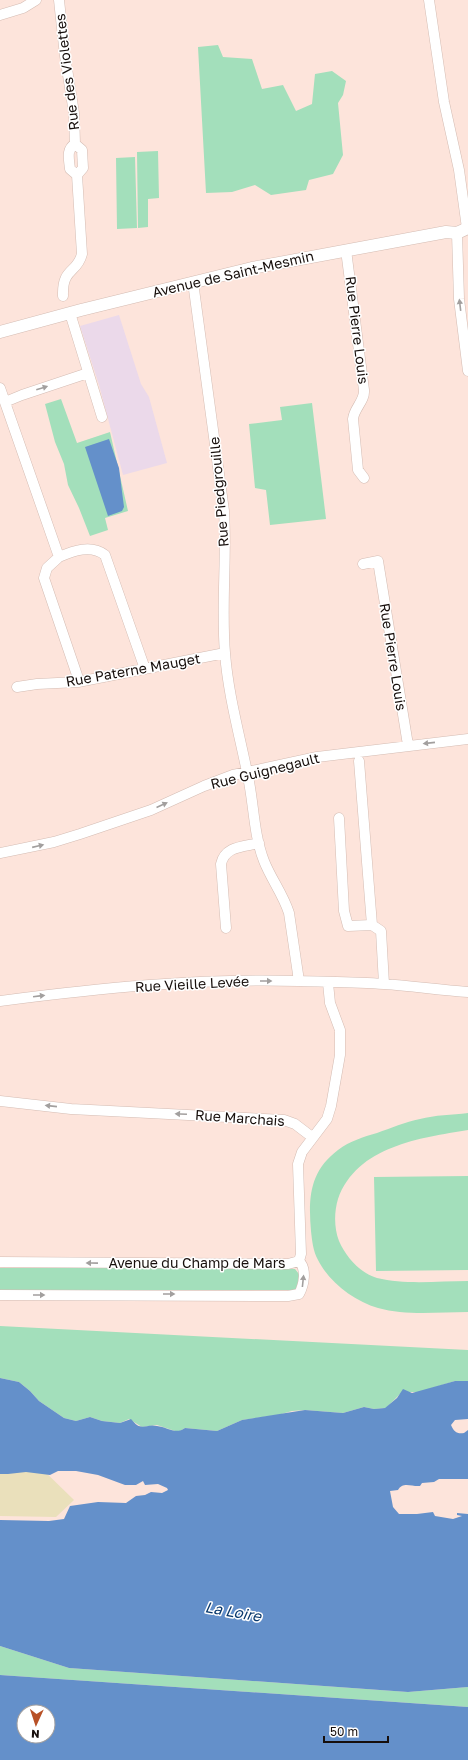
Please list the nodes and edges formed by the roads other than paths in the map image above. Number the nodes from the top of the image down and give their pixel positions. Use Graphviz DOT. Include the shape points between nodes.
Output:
graph roads {
  1 [pos="36,0"];
  2 [pos="59,0"];
  3 [pos="429,0"];
  4 [pos="0,15"];
  5 [pos="464,229"];
  6 [pos="346,250"];
  7 [pos="193,282"];
  8 [pos="64,296"];
  9 [pos="70,313"];
  10 [pos="0,332"];
  11 [pos="468,371"];
  12 [pos="88,373"];
  13 [pos="0,388"];
  14 [pos="5,402"];
  15 [pos="102,416"];
  16 [pos="364,478"];
  17 [pos="58,558"];
  18 [pos="363,564"];
  19 [pos="224,653"];
  20 [pos="145,669"];
  21 [pos="78,682"];
  22 [pos="17,687"];
  23 [pos="468,739"];
  24 [pos="408,745"];
  25 [pos="359,761"];
  26 [pos="248,772"];
  27 [pos="339,818"];
  28 [pos="259,843"];
  29 [pos="0,853"];
  30 [pos="372,924"];
  31 [pos="226,928"];
  32 [pos="299,981"];
  33 [pos="328,983"];
  34 [pos="384,984"];
  35 [pos="468,992"];
  36 [pos="0,1001"];
  37 [pos="0,1101"];
  38 [pos="312,1137"];
  39 [pos="299,1261"];
  40 [pos="0,1262"];
  41 [pos="0,1295"];
  1 -- 4 [label="street" via="23,8"];
  2 -- 8 [label="street, Rue des Violettes" via="76,144 82,150 83,168 77,175 82,254 79,262 64,278"];
  3 -- 5 [label="street" via="458,170"];
  5 -- 6 [label="main road, Avenue de Saint-Mesmin"];
  11 -- 5 [label="street, one-way" via="459,299"];
  6 -- 7 [label="main road, Avenue de Saint-Mesmin"];
  6 -- 16 [label="street, Rue Pierre Louis" via="364,390 363,399 354,412 353,419 358,470"];
  7 -- 9 [label="main road, Avenue de Saint-Mesmin"];
  7 -- 19 [label="street, Rue Piedgrouille" via="224,511"];
  9 -- 10 [label="main road, Avenue de Saint-Mesmin"];
  9 -- 12 [label="street"];
  14 -- 12 [label="street, one-way"];
  12 -- 15 [label="street"];
  13 -- 14 [label="street"];
  14 -- 17 [label="street"];
  17 -- 20 [label="street" via="85,549 97,550 105,555"];
  17 -- 21 [label="street" via="47,568 44,578"];
  18 -- 24 [label="street, Rue Pierre Louis" via="378,561"];
  19 -- 20 [label="street, Rue Paterne Mauget"];
  19 -- 26 [label="street, Rue Piedgrouille" via="235,719"];
  20 -- 21 [label="street, Rue Paterne Mauget"];
  21 -- 22 [label="street, Rue Paterne Mauget"];
  23 -- 24 [label="street, Rue Guignegault, one-way"];
  24 -- 26 [label="street, Rue Guignegault" via="317,756"];
  25 -- 30 [label="street"];
  26 -- 28 [label="street, Rue Piedgrouille"];
  29 -- 26 [label="street, Rue Guignegault, one-way" via="67,838 151,810 204,786"];
  27 -- 30 [label="street" via="346,924"];
  28 -- 31 [label="street" via="227,851 222,857"];
  28 -- 32 [label="street, Rue Piedgrouille" via="264,862 289,913"];
  30 -- 34 [label="street" via="381,932"];
  32 -- 33 [label="street, Rue Vieille Levée"];
  36 -- 32 [label="street, Rue Vieille Levée, one-way" via="74,991 164,984"];
  33 -- 34 [label="street, Rue Vieille Levée"];
  33 -- 38 [label="street" via="330,1003 340,1030 340,1055 330,1113"];
  34 -- 35 [label="street, Rue Vieille Levée"];
  38 -- 37 [label="street, Rue Marchais, one-way" via="295,1124 284,1120 71,1109"];
  38 -- 39 [label="street" via="298,1164 301,1254"];
  39 -- 40 [label="street, Avenue du Champ de Mars, one-way" via="288,1264"];
  41 -- 39 [label="street, Avenue du Champ de Mars, one-way" via="288,1296 299,1294 303,1286 304,1272"];
}
